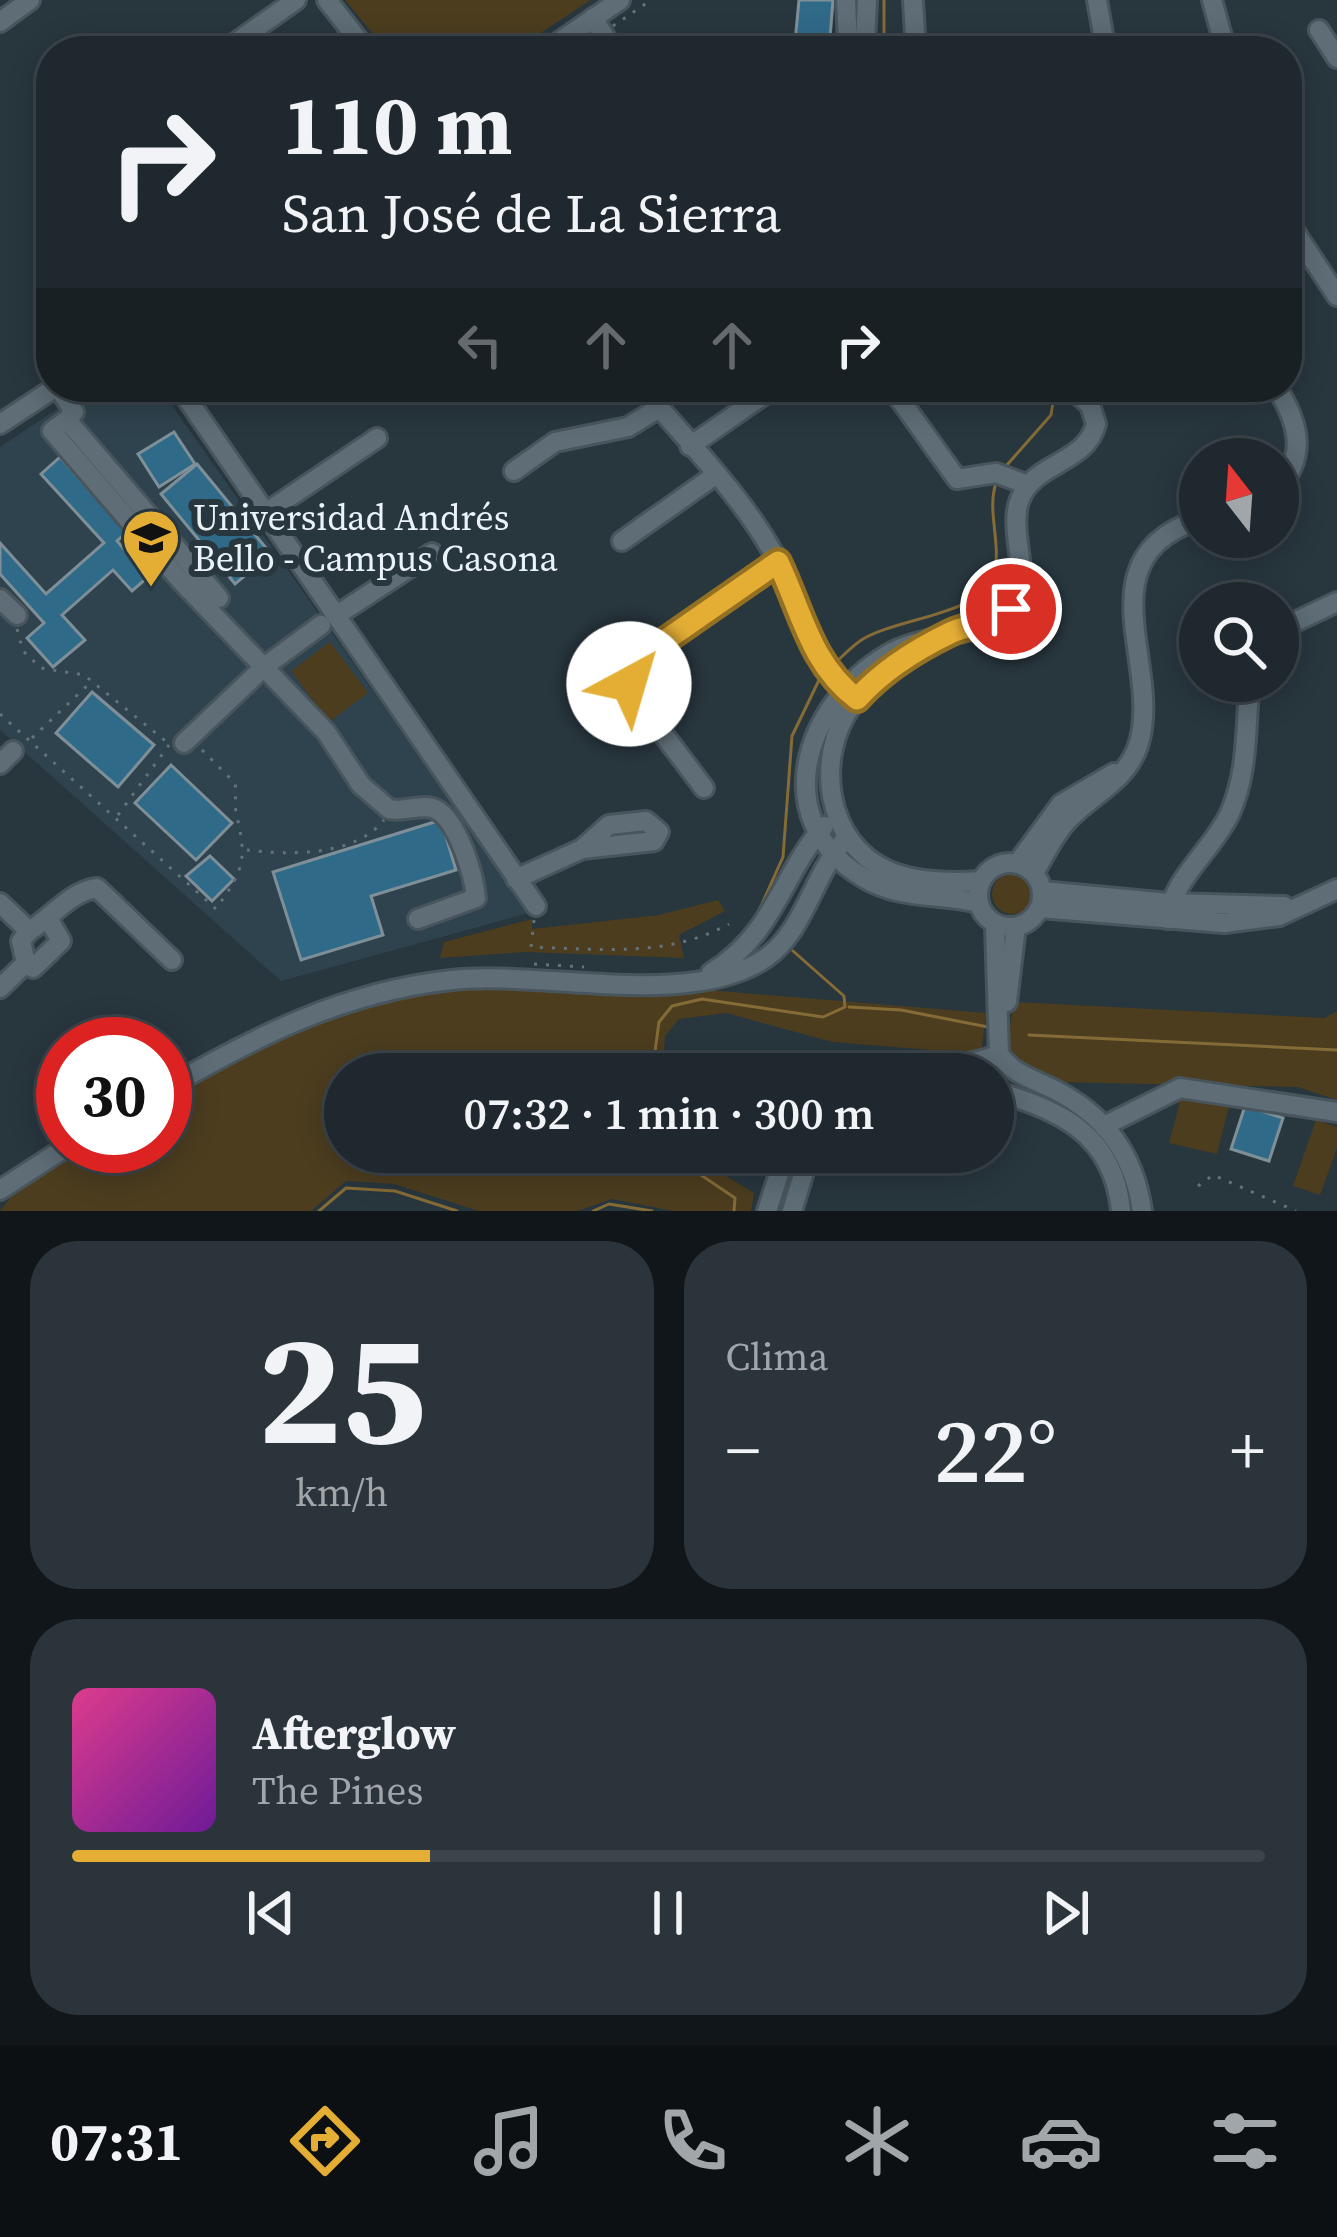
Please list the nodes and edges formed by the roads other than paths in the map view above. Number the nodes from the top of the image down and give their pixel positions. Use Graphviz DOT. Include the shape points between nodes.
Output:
graph roads {
  1 [pos="30,0"];
  2 [pos="296,0"];
  3 [pos="327,0"];
  4 [pos="620,0"];
  5 [pos="846,0"];
  6 [pos="867,0"];
  7 [pos="913,0"];
  8 [pos="1097,0"];
  9 [pos="1212,0"];
  10 [pos="593,18"];
  11 [pos="0,22"];
  12 [pos="1319,30"];
  13 [pos="245,36"];
  14 [pos="350,36"];
  15 [pos="568,36"];
  16 [pos="604,36"];
  17 [pos="848,36"];
  18 [pos="865,36"];
  19 [pos="915,36"];
  20 [pos="1103,36"];
  21 [pos="1222,36"];
  22 [pos="1337,58"];
  23 [pos="1302,243"];
  24 [pos="1337,296"];
  25 [pos="36,401"];
  26 [pos="67,402"];
  27 [pos="189,402"];
  28 [pos="654,402"];
  29 [pos="753,402"];
  30 [pos="902,402"];
  31 [pos="1084,402"];
  32 [pos="1284,402"];
  33 [pos="659,408"];
  34 [pos="67,420"];
  35 [pos="0,424"];
  36 [pos="377,438"];
  37 [pos="1297,438"];
  38 [pos="690,446"];
  39 [pos="514,471"];
  40 [pos="714,476"];
  41 [pos="1028,485"];
  42 [pos="264,514"];
  43 [pos="1179,530"];
  44 [pos="622,541"];
  45 [pos="432,553"];
  46 [pos="778,562"];
  47 [pos="219,598"];
  48 [pos="0,599"];
  49 [pos="1337,602"];
  50 [pos="17,616"];
  51 [pos="329,620"];
  52 [pos="1299,620"];
  53 [pos="264,667"];
  54 [pos="849,693"];
  55 [pos="1249,702"];
  56 [pos="177,744"];
  57 [pos="704,788"];
  58 [pos="465,803"];
  59 [pos="837,815"];
  60 [pos="446,819"];
  61 [pos="820,829"];
  62 [pos="848,837"];
  63 [pos="582,849"];
  64 [pos="833,852"];
  65 [pos="860,876"];
  66 [pos="516,879"];
  67 [pos="981,881"];
  68 [pos="1033,884"];
  69 [pos="1337,889"];
  70 [pos="811,891"];
  71 [pos="0,903"];
  72 [pos="979,903"];
  73 [pos="536,906"];
  74 [pos="1169,911"];
  75 [pos="418,919"];
  76 [pos="50,920"];
  77 [pos="995,924"];
  78 [pos="1016,927"];
  79 [pos="29,931"];
  80 [pos="172,960"];
  81 [pos="26,963"];
  82 [pos="702,979"];
  83 [pos="0,988"];
  84 [pos="999,1053"];
  85 [pos="999,1053"];
  86 [pos="1014,1071"];
  87 [pos="192,1074"];
  88 [pos="1014,1097"];
  89 [pos="1337,1112"];
  90 [pos="1104,1126"];
  91 [pos="36,1167"];
  92 [pos="779,1173"];
  93 [pos="803,1173"];
  94 [pos="0,1190"];
  95 [pos="1122,1209"];
  96 [pos="766,1211"];
  97 [pos="792,1211"];
  98 [pos="1142,1211"];
  1 -- 11 [label="street"];
  2 -- 13 [label="street"];
  3 -- 14 [label="street"];
  4 -- 10 [label="street"];
  5 -- 17 [label="street"];
  6 -- 18 [label="street"];
  7 -- 19 [label="street"];
  8 -- 20 [label="street"];
  9 -- 21 [label="street"];
  10 -- 15 [label="street"];
  10 -- 16 [label="street"];
  12 -- 22 [label="street"];
  23 -- 24 [label="street"];
  25 -- 35 [label="street"];
  26 -- 34 [label="street" via="74,412"];
  27 -- 42 [label="street"];
  28 -- 33 [label="street"];
  29 -- 38 [label="street"];
  30 -- 41 [label="street" via="957,479 996,473"];
  31 -- 41 [label="street" via="1095,414 1093,434"];
  32 -- 37 [label="street"];
  33 -- 38 [label="street"];
  33 -- 39 [label="street" via="628,427 555,442"];
  34 -- 47 [label="street"];
  34 -- 53 [label="street" via="52,431"];
  36 -- 42 [label="street"];
  38 -- 40 [label="street"];
  40 -- 44 [label="street"];
  40 -- 46 [label="street"];
  41 -- 54 [label="street" via="1016,519 1017,600 994,621 902,646"];
  42 -- 51 [label="street"];
  43 -- 68 [label="street" via="1161,540 1136,579 1141,734 1128,764 1064,824"];
  45 -- 51 [label="street"];
  46 -- 54 [label="street" via="804,634"];
  46 -- 57 [label="street" via="627,675"];
  48 -- 50 [label="street"];
  49 -- 52 [label="street"];
  51 -- 53 [label="street"];
  51 -- 58 [label="street"];
  53 -- 56 [label="street"];
  53 -- 60 [label="street" via="388,808 429,807"];
  54 -- 59 [label="street" via="830,756"];
  54 -- 61 [label="street" via="816,724 808,755"];
  55 -- 74 [label="street" via="1234,802"];
  58 -- 60 [label="street"];
  58 -- 66 [label="street"];
  59 -- 61 [label="street"];
  59 -- 62 [label="street"];
  60 -- 75 [label="street" via="476,898"];
  61 -- 64 [label="street"];
  61 -- 82 [label="street" via="756,936"];
  62 -- 64 [label="street"];
  62 -- 67 [label="street" via="891,872"];
  63 -- 66 [label="street"];
  64 -- 65 [label="street"];
  64 -- 70 [label="street"];
  65 -- 70 [label="street"];
  65 -- 72 [label="street" via="904,894"];
  66 -- 73 [label="street"];
  67 -- 68 [label="street" via="999,865"];
  67 -- 72 [label="street"];
  68 -- 74 [label="street"];
  68 -- 78 [label="street"];
  69 -- 74 [label="street" via="1295,906"];
  70 -- 82 [label="street" via="769,955"];
  71 -- 79 [label="street"];
  72 -- 77 [label="street"];
  76 -- 79 [label="street"];
  76 -- 80 [label="street" via="71,898 97,888"];
  76 -- 81 [label="street" via="62,941 33,968"];
  77 -- 78 [label="street"];
  77 -- 85 [label="street"];
  78 -- 84 [label="street"];
  79 -- 81 [label="street" via="21,941"];
  81 -- 83 [label="street"];
  82 -- 87 [label="street" via="495,976 394,988 286,1024"];
  86 -- 90 [label="street"];
  88 -- 95 [label="street" via="1082,1128 1106,1159"];
  89 -- 90 [label="street" via="1180,1088"];
  90 -- 98 [label="street" via="1135,1169"];
  91 -- 94 [label="street"];
  92 -- 96 [label="street"];
  93 -- 97 [label="street"];
}
